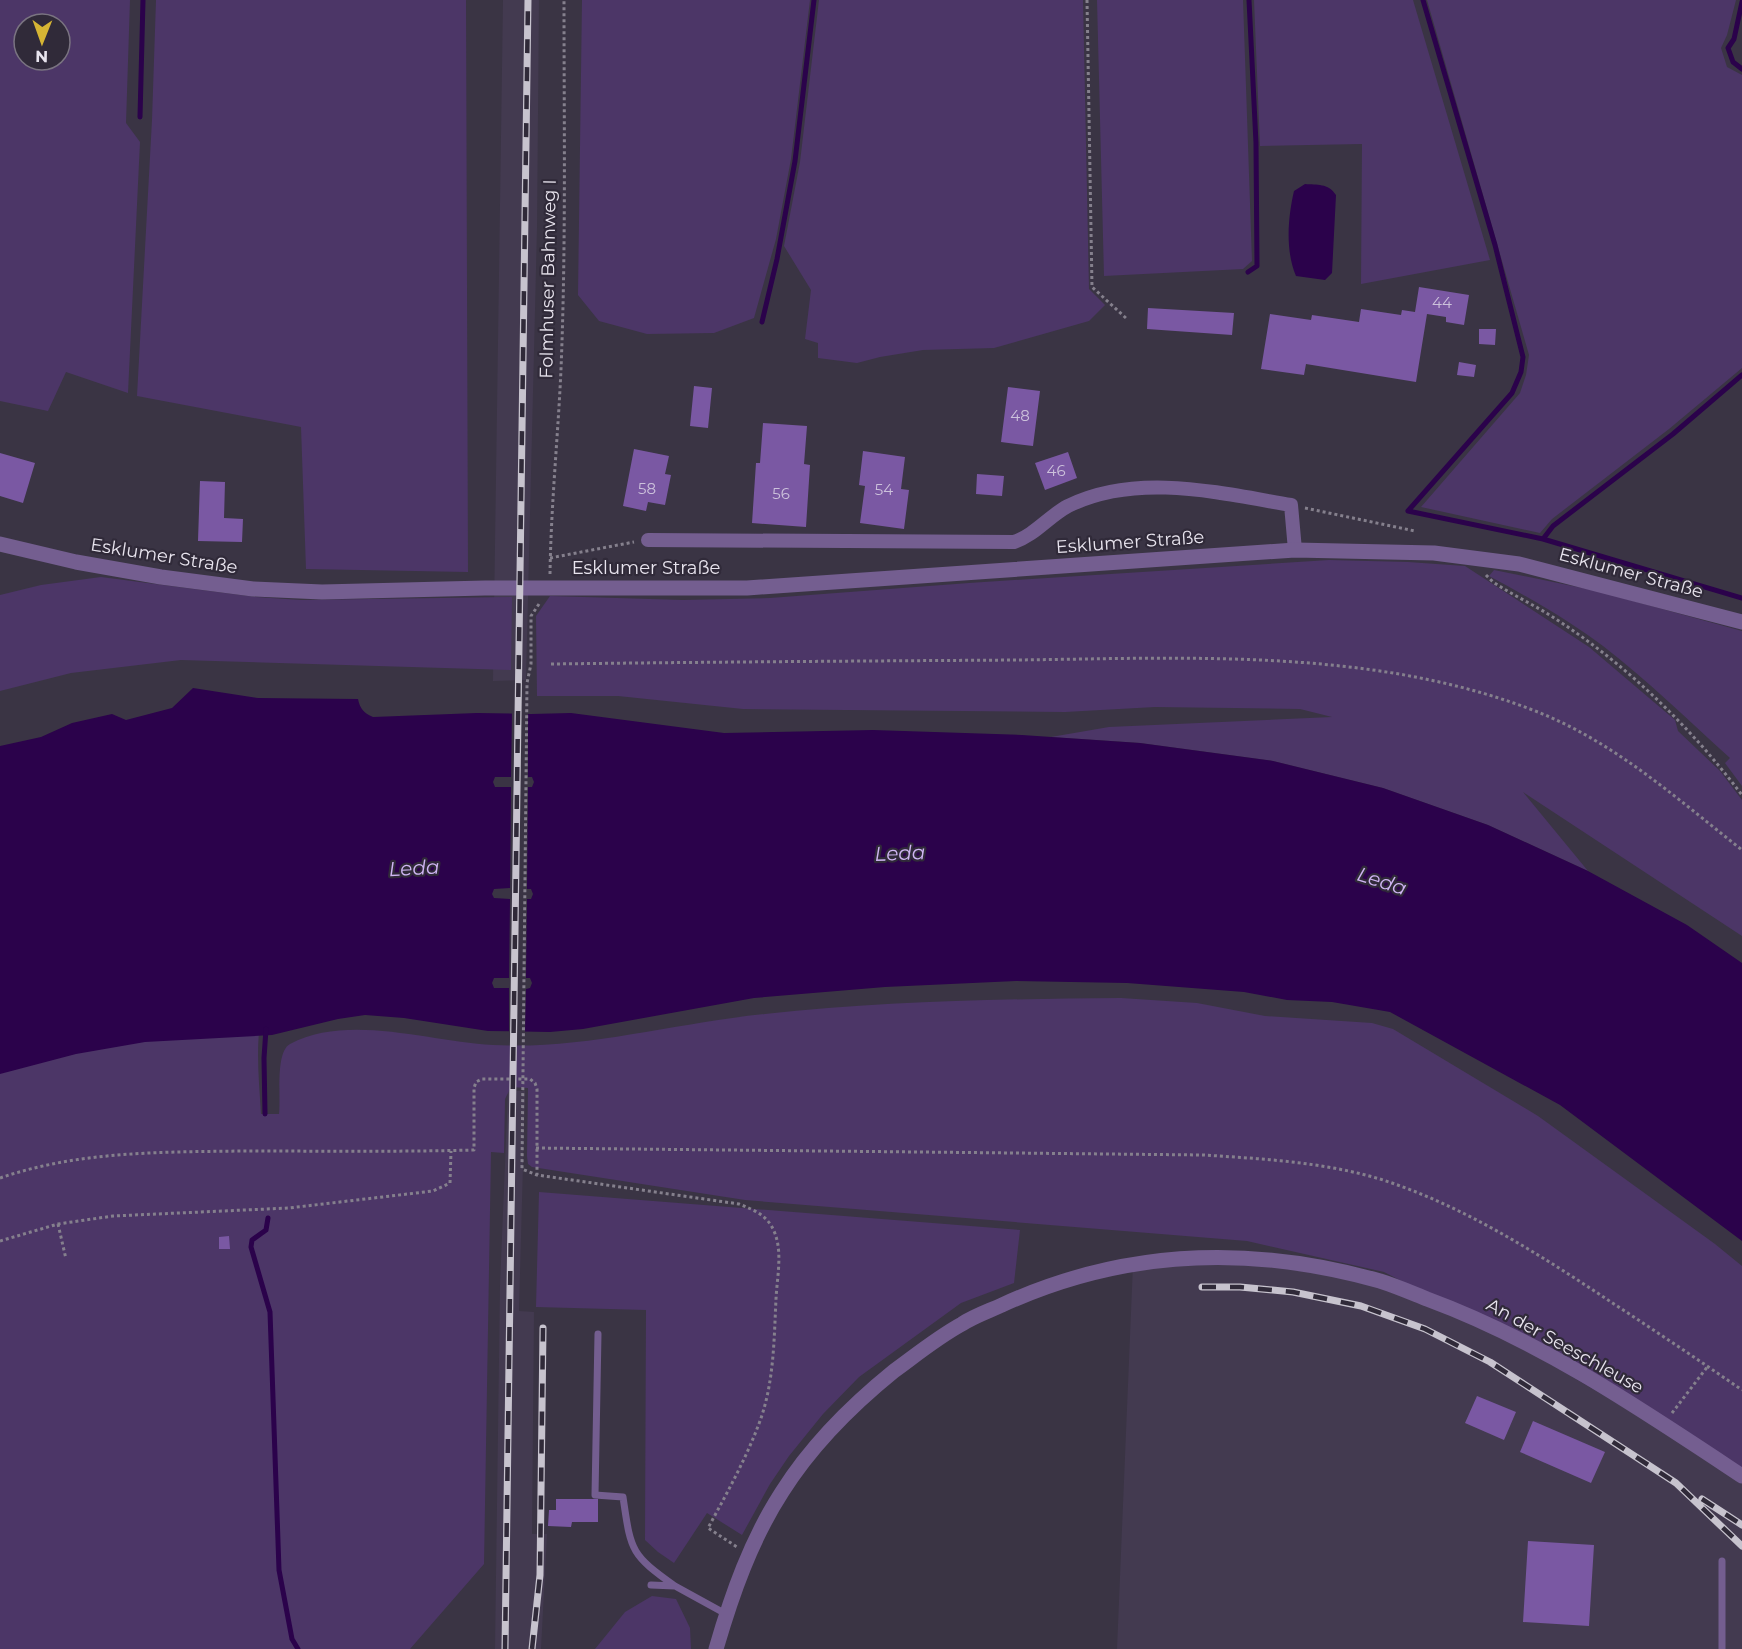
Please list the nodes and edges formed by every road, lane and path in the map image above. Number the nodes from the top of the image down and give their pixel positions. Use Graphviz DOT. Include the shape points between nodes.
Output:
graph roads {
  1 [pos="564,0"];
  2 [pos="1087,0"];
  3 [pos="1127,319"];
  4 [pos="1291,505"];
  5 [pos="1415,531"];
  6 [pos="648,540"];
  7 [pos="0,544"];
  8 [pos="1295,550"];
  9 [pos="1478,557"];
  10 [pos="531,616"];
  11 [pos="1742,622"];
  12 [pos="551,664"];
  13 [pos="1742,795"];
  14 [pos="1742,850"];
  15 [pos="536,1148"];
  16 [pos="451,1151"];
  17 [pos="537,1175"];
  18 [pos="0,1178"];
  19 [pos="58,1224"];
  20 [pos="0,1241"];
  21 [pos="66,1259"];
  22 [pos="597,1334"];
  23 [pos="1708,1366"];
  24 [pos="1742,1390"];
  25 [pos="1671,1414"];
  26 [pos="1742,1476"];
  27 [pos="749,1554"];
  28 [pos="1722,1562"];
  29 [pos="651,1585"];
  30 [pos="675,1586"];
  31 [pos="726,1614"];
  32 [pos="716,1649"];
  33 [pos="1722,1649"];
  1 -- 6 [label="path, Folmhuser Bahnweg I" via="562,309 550,558"];
  2 -- 3 [label="path" via="1092,287"];
  4 -- 5 [label="path"];
  4 -- 6 [label="street, Esklumer Straße" via="1195,490 1144,488 1090,497 1068,506 1014,542"];
  4 -- 8 [label="street"];
  7 -- 8 [label="street, Esklumer Straße" via="161,577 253,589 322,592 747,588"];
  8 -- 9 [label="street, Esklumer Straße"];
  9 -- 11 [label="street, Esklumer Straße" via="1519,564"];
  9 -- 13 [label="path" via="1481,568 1493,582 1556,619 1651,692 1693,735"];
  10 -- 17 [label="path" via="522,1169"];
  12 -- 14 [label="path" via="1157,658 1297,663 1419,676 1478,690 1584,733 1630,762"];
  15 -- 16 [label="path" via="535,1083 530,1079 483,1079 474,1088 474,1150"];
  15 -- 17 [label="path"];
  15 -- 23 [label="path" via="1204,1155 1338,1168 1426,1196 1503,1234"];
  16 -- 18 [label="path" via="115,1154 58,1162"];
  16 -- 19 [label="path" via="450,1183 433,1191 289,1208 113,1216"];
  17 -- 27 [label="path" via="739,1204 762,1214 773,1229 779,1248 769,1391 748,1452 708,1528"];
  19 -- 20 [label="path"];
  19 -- 21 [label="path"];
  22 -- 30 [label="lane" via="595,1495 623,1497 633,1549 646,1565"];
  23 -- 24 [label="path"];
  23 -- 25 [label="path"];
  26 -- 27 [label="street, An der Seeschleuse" via="1605,1386 1460,1311 1382,1282 1331,1269 1278,1260 1182,1258 1094,1271 1030,1292 962,1323 915,1355 872,1389 801,1464"];
  27 -- 31 [label="street, An der Seeschleuse"];
  28 -- 33 [label="lane"];
  29 -- 30 [label="lane"];
  30 -- 31 [label="lane"];
  31 -- 32 [label="street, An der Seeschleuse"];
}
